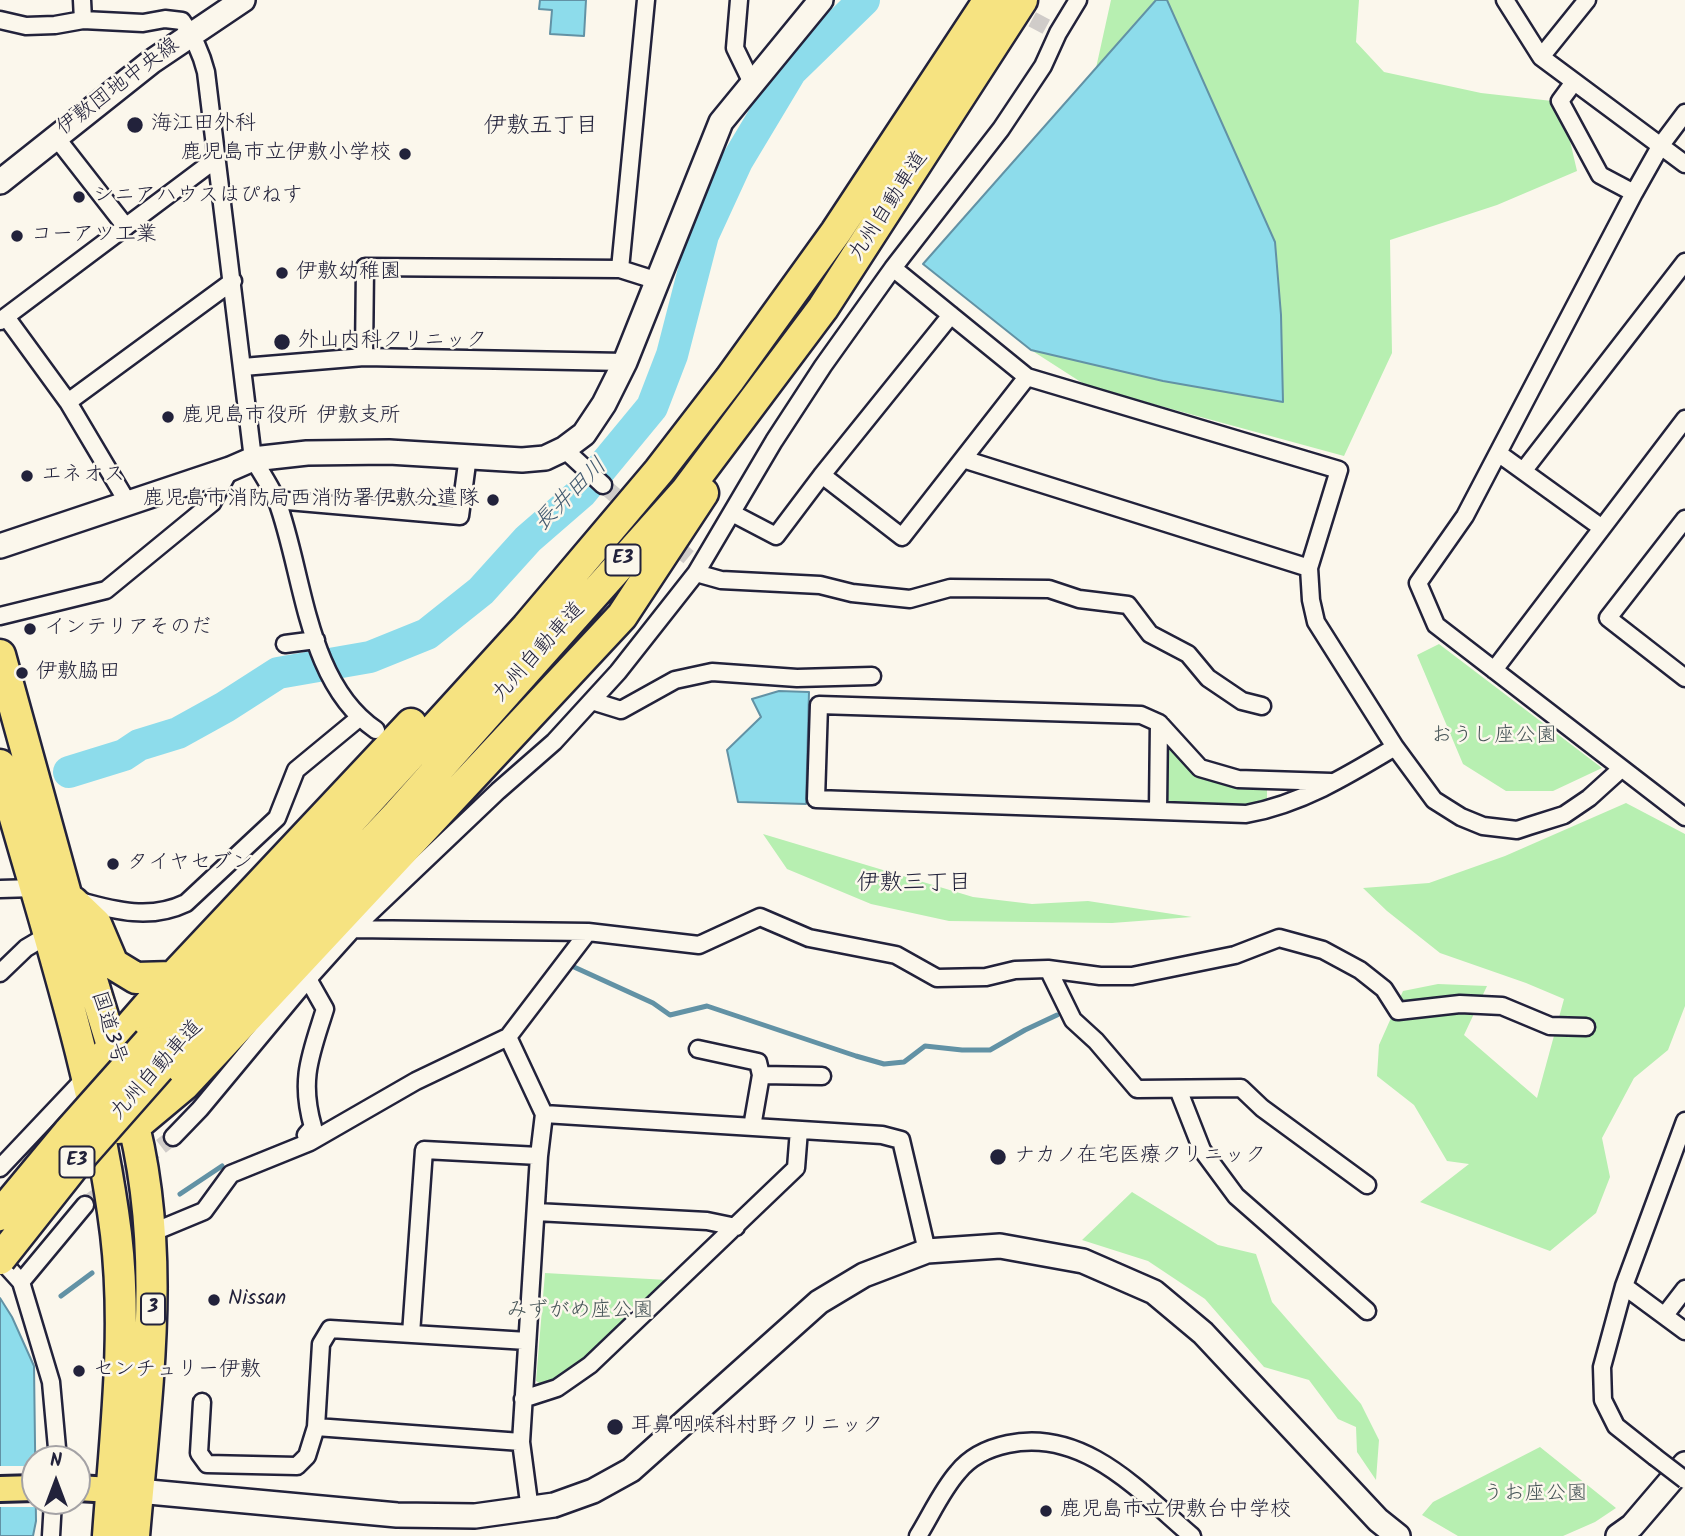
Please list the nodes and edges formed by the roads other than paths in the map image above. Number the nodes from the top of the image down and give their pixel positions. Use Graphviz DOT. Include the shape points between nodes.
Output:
graph roads {
  1 [pos="82,0"];
  2 [pos="243,0"];
  3 [pos="646,0"];
  4 [pos="739,0"];
  5 [pos="821,0"];
  6 [pos="989,0"];
  7 [pos="1022,0"];
  8 [pos="1078,0"];
  9 [pos="1505,0"];
  10 [pos="1587,0"];
  11 [pos="0,20"];
  12 [pos="83,20"];
  13 [pos="192,34"];
  14 [pos="1541,57"];
  15 [pos="1574,82"];
  16 [pos="752,83"];
  17 [pos="1685,113"];
  18 [pos="55,136"];
  19 [pos="1661,145"];
  20 [pos="216,159"];
  21 [pos="1685,164"];
  22 [pos="0,182"];
  23 [pos="1634,193"];
  24 [pos="125,227"];
  25 [pos="1685,262"];
  26 [pos="893,268"];
  27 [pos="620,269"];
  28 [pos="233,281"];
  29 [pos="658,281"];
  30 [pos="823,308"];
  31 [pos="951,315"];
  32 [pos="3,319"];
  33 [pos="364,357"];
  34 [pos="625,362"];
  35 [pos="243,367"];
  36 [pos="1027,377"];
  37 [pos="730,379"];
  38 [pos="68,402"];
  39 [pos="1685,419"];
  40 [pos="1498,453"];
  41 [pos="570,454"];
  42 [pos="468,456"];
  43 [pos="253,458"];
  44 [pos="963,459"];
  45 [pos="230,469"];
  46 [pos="1524,470"];
  47 [pos="822,475"];
  48 [pos="602,484"];
  49 [pos="276,500"];
  50 [pos="128,503"];
  51 [pos="732,513"];
  52 [pos="1685,519"];
  53 [pos="1601,528"];
  54 [pos="0,546"];
  55 [pos="1309,568"];
  56 [pos="696,573"];
  57 [pos="0,616"];
  58 [pos="316,640"];
  59 [pos="285,644"];
  60 [pos="0,655"];
  61 [pos="1494,670"];
  62 [pos="1684,674"];
  63 [pos="872,676"];
  64 [pos="592,701"];
  65 [pos="1262,706"];
  66 [pos="359,719"];
  67 [pos="1159,723"];
  68 [pos="376,730"];
  69 [pos="1395,747"];
  70 [pos="0,765"];
  71 [pos="1622,769"];
  72 [pos="1336,782"];
  73 [pos="1158,810"];
  74 [pos="1685,817"];
  75 [pos="35,888"];
  76 [pos="0,889"];
  77 [pos="67,898"];
  78 [pos="353,929"];
  79 [pos="588,932"];
  80 [pos="48,935"];
  81 [pos="1048,969"];
  82 [pos="0,973"];
  83 [pos="173,977"];
  84 [pos="307,979"];
  85 [pos="1586,1027"];
  86 [pos="509,1037"];
  87 [pos="113,1046"];
  88 [pos="698,1049"];
  89 [pos="154,1055"];
  90 [pos="761,1075"];
  91 [pos="87,1076"];
  92 [pos="822,1076"];
  93 [pos="1178,1089"];
  94 [pos="544,1114"];
  95 [pos="1685,1121"];
  96 [pos="96,1126"];
  97 [pos="135,1126"];
  98 [pos="752,1127"];
  99 [pos="799,1130"];
  100 [pos="173,1137"];
  101 [pos="310,1142"];
  102 [pos="540,1156"];
  103 [pos="0,1168"];
  104 [pos="1367,1185"];
  105 [pos="85,1205"];
  106 [pos="536,1212"];
  107 [pos="0,1215"];
  108 [pos="736,1227"];
  109 [pos="151,1233"];
  110 [pos="927,1251"];
  111 [pos="0,1259"];
  112 [pos="21,1283"];
  113 [pos="1625,1286"];
  114 [pos="1685,1289"];
  115 [pos="1367,1311"];
  116 [pos="1665,1315"];
  117 [pos="1685,1331"];
  118 [pos="411,1334"];
  119 [pos="527,1341"];
  120 [pos="523,1399"];
  121 [pos="202,1402"];
  122 [pos="316,1427"];
  123 [pos="521,1441"];
  124 [pos="57,1445"];
  125 [pos="1685,1464"];
  126 [pos="1685,1480"];
  127 [pos="21,1488"];
  128 [pos="0,1489"];
  129 [pos="91,1489"];
  130 [pos="125,1490"];
  131 [pos="530,1510"];
  132 [pos="52,1515"];
  133 [pos="51,1536"];
  134 [pos="108,1536"];
  135 [pos="134,1536"];
  136 [pos="918,1536"];
  137 [pos="1192,1536"];
  138 [pos="1398,1536"];
  139 [pos="1618,1536"];
  1 -- 12 [label="street"];
  2 -- 13 [label="street, 伊敷団地中央線"];
  3 -- 27 [label="street"];
  4 -- 16 [label="street" via="735,48"];
  5 -- 16 [label="street"];
  6 -- 37 [label="highway, 九州自動車道 / E3" via="836,232"];
  7 -- 30 [label="highway, 九州自動車道 / E3"];
  8 -- 26 [label="street" via="1043,66 1001,129"];
  9 -- 14 [label="street"];
  10 -- 14 [label="street"];
  11 -- 12 [label="street" via="26,26"];
  12 -- 13 [label="street" via="182,21"];
  13 -- 18 [label="street, 伊敷団地中央線"];
  13 -- 20 [label="street" via="206,72"];
  14 -- 15 [label="street"];
  15 -- 19 [label="street"];
  15 -- 23 [label="street" via="1560,101 1600,175"];
  16 -- 29 [label="street" via="715,135"];
  17 -- 19 [label="street"];
  18 -- 22 [label="street, 伊敷団地中央線"];
  18 -- 24 [label="street"];
  19 -- 21 [label="street"];
  19 -- 23 [label="street"];
  20 -- 24 [label="street"];
  20 -- 28 [label="street"];
  23 -- 40 [label="street"];
  24 -- 32 [label="street"];
  25 -- 46 [label="street"];
  26 -- 31 [label="street"];
  26 -- 51 [label="street" via="823,366"];
  27 -- 29 [label="street"];
  27 -- 33 [label="street" via="365,267"];
  28 -- 35 [label="street"];
  28 -- 38 [label="street"];
  29 -- 34 [label="street"];
  30 -- 89 [label="highway, 九州自動車道 / E3" via="686,491 398,814"];
  30 -- 97 [label="highway" via="622,616 184,1085"];
  31 -- 36 [label="street"];
  31 -- 47 [label="street"];
  32 -- 38 [label="street"];
  33 -- 34 [label="street"];
  33 -- 35 [label="street"];
  34 -- 41 [label="street" via="604,404"];
  35 -- 43 [label="street"];
  36 -- 44 [label="street"];
  36 -- 55 [label="street" via="1339,470"];
  37 -- 83 [label="highway"];
  37 -- 89 [label="highway, 九州自動車道 / E3" via="527,627"];
  38 -- 50 [label="street"];
  39 -- 53 [label="street"];
  40 -- 46 [label="street"];
  40 -- 61 [label="street" via="1465,516 1418,583 1436,625"];
  41 -- 42 [label="street" via="522,460"];
  41 -- 48 [label="street"];
  42 -- 43 [label="street" via="389,452"];
  42 -- 49 [label="street" via="460,516"];
  43 -- 45 [label="street"];
  43 -- 49 [label="street"];
  44 -- 47 [label="street" via="902,537"];
  44 -- 55 [label="street"];
  45 -- 50 [label="street"];
  45 -- 57 [label="street" via="212,503 106,590"];
  46 -- 53 [label="street"];
  47 -- 51 [label="street" via="776,536"];
  49 -- 58 [label="street"];
  50 -- 54 [label="street"];
  51 -- 56 [label="street"];
  52 -- 62 [label="street" via="1608,618"];
  53 -- 61 [label="street"];
  55 -- 69 [label="street" via="1316,622"];
  56 -- 64 [label="street"];
  56 -- 65 [label="street" via="722,580 820,584 852,593 910,598 950,588 1048,589 1128,605 1150,634 1188,654 1208,678 1242,701"];
  58 -- 59 [label="street"];
  58 -- 66 [label="street" via="330,675"];
  60 -- 77 [label="highway, 国道3号 / 3"];
  61 -- 71 [label="street"];
  63 -- 64 [label="street" via="797,678 712,671 675,680 621,710"];
  64 -- 78 [label="street" via="554,742 466,816"];
  66 -- 68 [label="street"];
  66 -- 77 [label="street" via="296,770 277,818 186,903 156,913 131,912"];
  67 -- 72 [label="street" via="1200,768 1238,779"];
  67 -- 73 [label="street"];
  67 -- 73 [label="street" via="1141,715 819,705 816,799"];
  69 -- 71 [label="street" via="1434,800 1483,826 1517,830 1564,815"];
  69 -- 72 [label="street"];
  70 -- 75 [label="highway, 国道3号 / 3"];
  71 -- 74 [label="street"];
  72 -- 73 [label="street" via="1275,809 1246,814"];
  75 -- 76 [label="street"];
  75 -- 80 [label="highway, 国道3号 / 3"];
  77 -- 83 [label="highway" via="96,924 113,964 136,978"];
  77 -- 87 [label="highway, 国道3号 / 3"];
  78 -- 79 [label="street"];
  78 -- 84 [label="street"];
  79 -- 81 [label="street" via="699,945 760,917 809,938 896,955 937,978"];
  79 -- 86 [label="street"];
  80 -- 82 [label="street"];
  80 -- 91 [label="highway, 国道3号 / 3"];
  81 -- 85 [label="street" via="1132,976 1235,955 1279,939 1323,950 1360,970 1384,989 1398,1011 1460,1004 1502,1006 1550,1026"];
  81 -- 93 [label="street" via="1073,1020 1137,1089"];
  83 -- 87 [label="highway"];
  84 -- 100 [label="street"];
  84 -- 101 [label="street" via="325,1009 307,1069 306,1102 313,1127 306,1135"];
  86 -- 94 [label="street"];
  86 -- 101 [label="street" via="416,1081"];
  87 -- 91 [label="highway"];
  87 -- 97 [label="highway, 国道3号 / 3"];
  88 -- 90 [label="street" via="758,1062"];
  89 -- 107 [label="highway, 九州自動車道 / E3, bridge" via="68,1133"];
  89 -- 111 [label="highway, 九州自動車道 / E3, bridge"];
  90 -- 92 [label="street"];
  90 -- 98 [label="street"];
  91 -- 96 [label="highway, 国道3号 / 3"];
  91 -- 103 [label="street"];
  93 -- 104 [label="street" via="1241,1088"];
  93 -- 115 [label="street" via="1202,1150 1236,1196"];
  94 -- 98 [label="street"];
  94 -- 102 [label="street"];
  95 -- 113 [label="street"];
  96 -- 97 [label="highway"];
  96 -- 130 [label="highway, 国道3号 / 3" via="116,1235"];
  97 -- 109 [label="highway, 国道3号 / 3"];
  98 -- 99 [label="street"];
  99 -- 108 [label="street" via="796,1168"];
  99 -- 110 [label="street" via="901,1140"];
  101 -- 109 [label="street" via="231,1174 204,1211"];
  102 -- 106 [label="street"];
  102 -- 118 [label="street" via="424,1150"];
  105 -- 112 [label="street"];
  106 -- 108 [label="street" via="707,1221"];
  106 -- 119 [label="street"];
  108 -- 120 [label="street" via="590,1365 557,1388"];
  109 -- 130 [label="highway, 国道3号 / 3" via="152,1315"];
  110 -- 131 [label="street" via="864,1276 819,1302 631,1470 593,1490"];
  110 -- 138 [label="street" via="1000,1246 1083,1261 1154,1292 1203,1333"];
  111 -- 112 [label="street"];
  112 -- 124 [label="street" via="51,1382"];
  113 -- 116 [label="street"];
  113 -- 126 [label="street, bridge" via="1602,1367 1603,1400 1616,1426"];
  114 -- 116 [label="street"];
  116 -- 117 [label="street"];
  118 -- 119 [label="street"];
  118 -- 122 [label="street" via="330,1329 321,1344"];
  119 -- 120 [label="street"];
  120 -- 123 [label="street"];
  121 -- 122 [label="street" via="200,1454 207,1464 297,1466 307,1456"];
  122 -- 123 [label="street"];
  123 -- 131 [label="street"];
  125 -- 139 [label="street"];
  127 -- 128 [label="main road"];
  129 -- 130 [label="main road"];
  130 -- 131 [label="street" via="397,1515 475,1516"];
  130 -- 134 [label="highway, 国道3号 / 3"];
  130 -- 135 [label="highway, 国道3号 / 3"];
  132 -- 133 [label="street"];
  136 -- 137 [label="street" via="957,1473 972,1459 1004,1444 1038,1441 1074,1447 1101,1461"];
}
